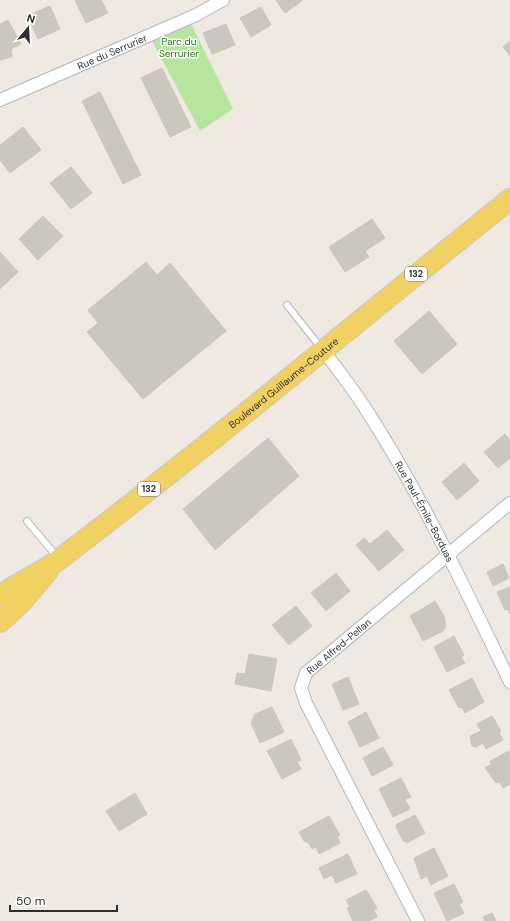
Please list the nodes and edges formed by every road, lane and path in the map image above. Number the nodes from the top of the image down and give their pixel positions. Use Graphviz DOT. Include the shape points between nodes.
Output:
graph roads {
  1 [pos="223,0"];
  2 [pos="0,100"];
  3 [pos="510,199"];
  4 [pos="288,305"];
  5 [pos="323,350"];
  6 [pos="510,503"];
  7 [pos="27,521"];
  8 [pos="448,556"];
  9 [pos="56,562"];
  10 [pos="0,596"];
  11 [pos="0,622"];
  12 [pos="510,682"];
  13 [pos="418,921"];
  1 -- 2 [label="street, Rue du Serrurier" via="196,15"];
  3 -- 5 [label="main road, Boulevard Guillaume-Couture / 132"];
  4 -- 5 [label="lane"];
  5 -- 8 [label="street, Rue Paul-Émile-Borduas" via="367,410"];
  5 -- 9 [label="main road, Boulevard Guillaume-Couture / 132"];
  6 -- 8 [label="street, Rue Alfred-Pellan"];
  7 -- 9 [label="lane"];
  8 -- 12 [label="street, Rue Paul-Émile-Borduas"];
  8 -- 13 [label="street, Rue Alfred-Pellan" via="306,673 301,688 306,703"];
  9 -- 10 [label="main road, Boulevard Guillaume-Couture / 132" via="10,587"];
  9 -- 11 [label="main road, Boulevard Guillaume-Couture / 132" via="22,602"];
}
